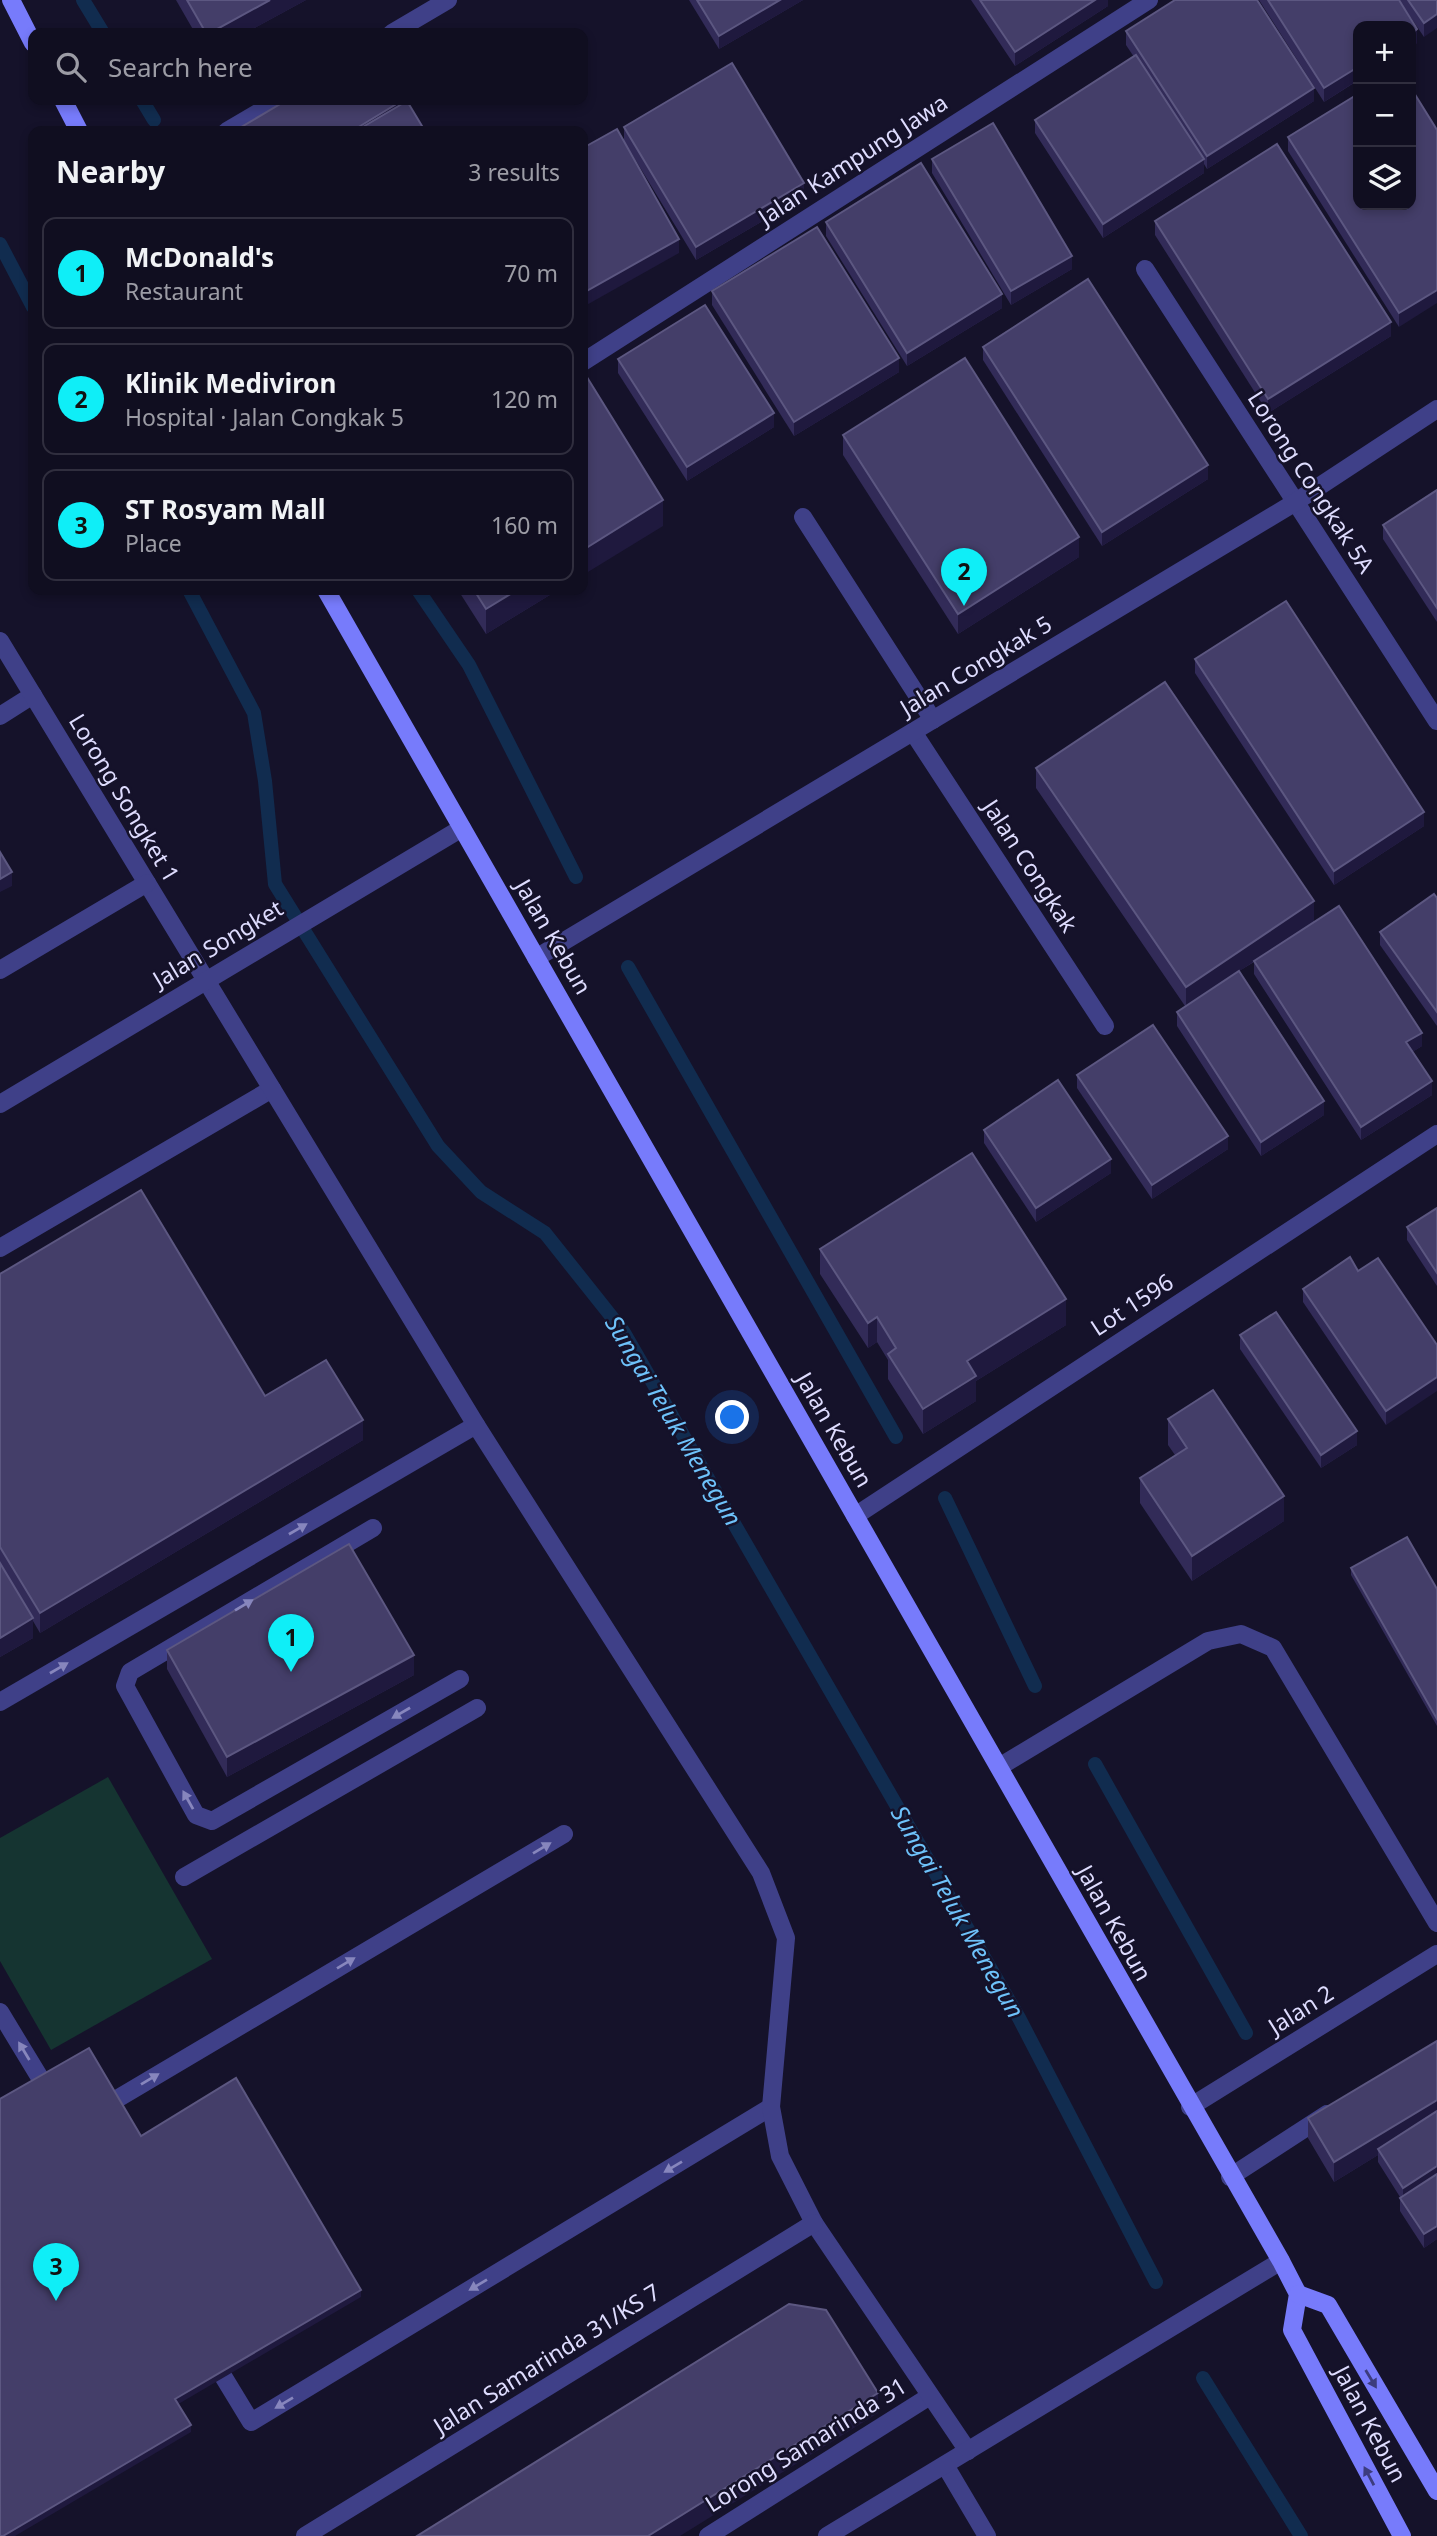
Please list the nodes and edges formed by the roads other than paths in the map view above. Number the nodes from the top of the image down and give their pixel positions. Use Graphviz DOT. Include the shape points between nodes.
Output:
graph roads {
  1 [pos="11,0"];
  2 [pos="448,0"];
  3 [pos="1149,0"];
  4 [pos="400,28"];
  5 [pos="28,33"];
  6 [pos="66,105"];
  7 [pos="271,105"];
  8 [pos="76,126"];
  9 [pos="236,126"];
  10 [pos="1145,269"];
  11 [pos="588,359"];
  12 [pos="1437,410"];
  13 [pos="1294,503"];
  14 [pos="803,517"];
  15 [pos="329,595"];
  16 [pos="0,640"];
  17 [pos="33,695"];
  18 [pos="0,716"];
  19 [pos="933,720"];
  20 [pos="1437,721"];
  21 [pos="913,732"];
  22 [pos="462,828"];
  23 [pos="147,883"];
  24 [pos="536,957"];
  25 [pos="0,970"];
  26 [pos="206,981"];
  27 [pos="1105,1026"];
  28 [pos="272,1089"];
  29 [pos="0,1104"];
  30 [pos="1437,1134"];
  31 [pos="0,1248"];
  32 [pos="476,1425"];
  33 [pos="855,1516"];
  34 [pos="373,1528"];
  35 [pos="460,1679"];
  36 [pos="0,1702"];
  37 [pos="477,1708"];
  38 [pos="999,1767"];
  39 [pos="564,1835"];
  40 [pos="184,1877"];
  41 [pos="1437,1923"];
  42 [pos="1437,1954"];
  43 [pos="0,2012"];
  44 [pos="1345,2103"];
  45 [pos="1190,2107"];
  46 [pos="771,2108"];
  47 [pos="63,2115"];
  48 [pos="81,2120"];
  49 [pos="1230,2177"];
  50 [pos="814,2223"];
  51 [pos="1281,2261"];
  52 [pos="1298,2294"];
  53 [pos="201,2340"];
  54 [pos="930,2396"];
  55 [pos="968,2451"];
  56 [pos="945,2465"];
  57 [pos="1436,2489"];
  58 [pos="305,2536"];
  59 [pos="708,2536"];
  60 [pos="827,2536"];
  61 [pos="987,2536"];
  62 [pos="1402,2536"];
  1 -- 5 [label="main road"];
  2 -- 4 [label="street"];
  3 -- 11 [label="street, Jalan Kampung Jawa"];
  6 -- 8 [label="main road"];
  7 -- 9 [label="street"];
  10 -- 13 [label="street, Lorong Congkak 5A"];
  12 -- 13 [label="street, Jalan Congkak 5"];
  13 -- 19 [label="street, Jalan Congkak 5"];
  13 -- 20 [label="street, Lorong Congkak 5A"];
  14 -- 19 [label="street"];
  15 -- 22 [label="main road, Jalan Kebun"];
  16 -- 17 [label="street, Lorong Songket 1"];
  17 -- 18 [label="street"];
  17 -- 23 [label="street, Lorong Songket 1"];
  19 -- 21 [label="street, Jalan Congkak 5"];
  21 -- 24 [label="street, Jalan Congkak 5"];
  21 -- 27 [label="street, Jalan Congkak"];
  22 -- 24 [label="main road, Jalan Kebun"];
  22 -- 26 [label="street, Jalan Songket"];
  23 -- 25 [label="street"];
  23 -- 26 [label="street, Lorong Songket 1"];
  24 -- 33 [label="main road, Jalan Kebun"];
  26 -- 28 [label="street, Lorong Songket 1"];
  26 -- 29 [label="street, Jalan Songket"];
  28 -- 31 [label="street"];
  28 -- 32 [label="street, Lorong Songket 1"];
  30 -- 33 [label="street, Lot 1596"];
  36 -- 32 [label="street, one-way"];
  32 -- 46 [label="street, Lorong Songket 1" via="761,1874 786,1938"];
  33 -- 38 [label="main road, Jalan Kebun"];
  35 -- 34 [label="street, one-way" via="212,1821 196,1815 125,1686 130,1672"];
  37 -- 40 [label="street"];
  38 -- 41 [label="street" via="1208,1641 1241,1634 1273,1648"];
  38 -- 45 [label="main road, Jalan Kebun"];
  48 -- 39 [label="street, one-way"];
  42 -- 45 [label="street, Jalan 2"];
  47 -- 43 [label="street, one-way"];
  44 -- 49 [label="street"];
  45 -- 49 [label="main road, Jalan Kebun"];
  46 -- 50 [label="street, Lorong Songket 1" via="780,2156"];
  46 -- 53 [label="street, one-way" via="251,2423"];
  49 -- 51 [label="main road, Jalan Kebun"];
  50 -- 54 [label="street, Lorong Songket 1"];
  50 -- 58 [label="street, Jalan Samarinda 31/KS 7"];
  51 -- 52 [label="main road, Jalan Kebun"];
  51 -- 55 [label="street"];
  52 -- 57 [label="main road, Jalan Kebun, one-way" via="1328,2305"];
  62 -- 52 [label="main road, Jalan Kebun, one-way" via="1292,2330"];
  54 -- 55 [label="street, Lorong Songket 1"];
  54 -- 59 [label="street, Lorong Samarinda 31"];
  55 -- 56 [label="street"];
  56 -- 60 [label="street"];
  56 -- 61 [label="street"];
}
